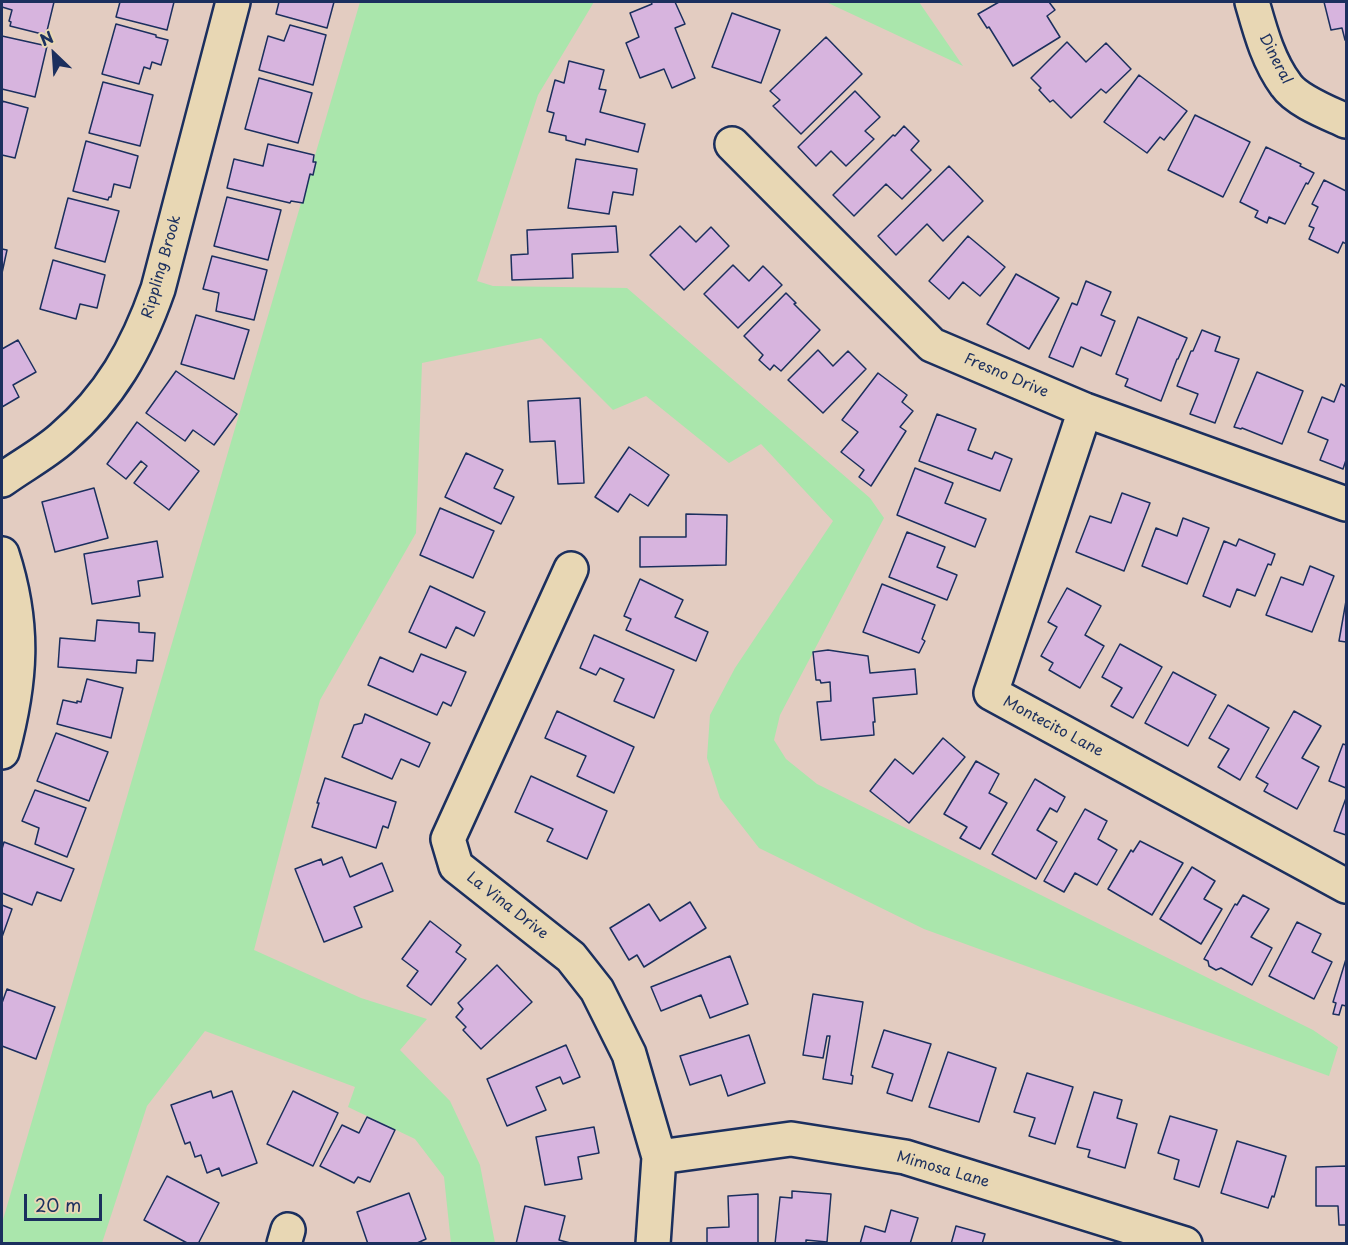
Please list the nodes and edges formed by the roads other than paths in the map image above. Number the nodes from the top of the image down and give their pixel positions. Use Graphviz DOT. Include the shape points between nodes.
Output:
graph roads {
  1 [pos="233,2"];
  2 [pos="1252,2"];
  3 [pos="1347,121"];
  4 [pos="732,144"];
  5 [pos="1085,410"];
  6 [pos="2,480"];
  7 [pos="1347,504"];
  8 [pos="2,554"];
  9 [pos="571,569"];
  10 [pos="2,752"];
  11 [pos="1347,886"];
  12 [pos="659,1157"];
  13 [pos="653,1244"];
  14 [pos="1185,1244"];
  1 -- 6 [label="street, Rippling Brook" via="158,290 132,352 115,381 77,424"];
  2 -- 3 [label="street, Dineral" via="1264,43 1287,86 1315,107"];
  4 -- 5 [label="street, Fresno Drive" via="932,345"];
  5 -- 7 [label="street, Fresno Drive"];
  5 -- 11 [label="street, Montecito Lane" via="991,693"];
  8 -- 10 [label="street" via="15,604 19,649 18,675"];
  9 -- 12 [label="street, La Vina Drive" via="448,839 456,866 571,957 597,990 629,1054"];
  12 -- 13 [label="street, La Vina Drive"];
  12 -- 14 [label="street, Mimosa Lane" via="791,1139 905,1157"];
}
